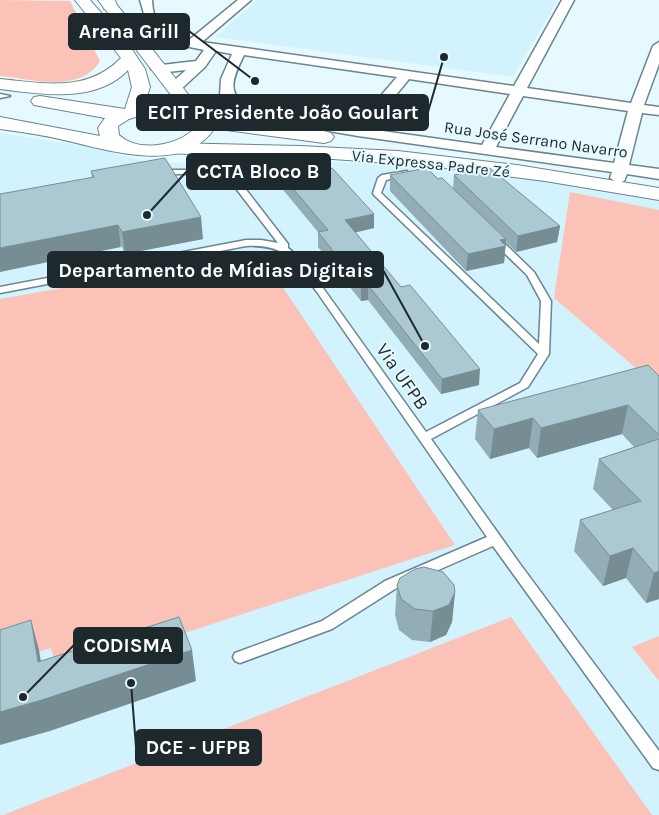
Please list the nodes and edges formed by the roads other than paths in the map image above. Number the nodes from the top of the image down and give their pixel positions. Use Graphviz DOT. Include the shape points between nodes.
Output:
graph roads {
  1 [pos="82,0"];
  2 [pos="146,0"];
  3 [pos="245,0"];
  4 [pos="568,0"];
  5 [pos="107,2"];
  6 [pos="192,44"];
  7 [pos="659,46"];
  8 [pos="213,47"];
  9 [pos="240,50"];
  10 [pos="129,59"];
  11 [pos="200,64"];
  12 [pos="158,69"];
  13 [pos="406,75"];
  14 [pos="174,88"];
  15 [pos="517,92"];
  16 [pos="2,93"];
  17 [pos="636,108"];
  18 [pos="659,111"];
  19 [pos="128,113"];
  20 [pos="200,118"];
  21 [pos="0,123"];
  22 [pos="358,132"];
  23 [pos="122,147"];
  24 [pos="170,149"];
  25 [pos="488,149"];
  26 [pos="149,172"];
  27 [pos="620,173"];
  28 [pos="414,174"];
  29 [pos="659,174"];
  30 [pos="659,186"];
  31 [pos="659,194"];
  32 [pos="491,235"];
  33 [pos="286,248"];
  34 [pos="0,290"];
  35 [pos="544,354"];
  36 [pos="425,438"];
  37 [pos="496,539"];
  38 [pos="240,657"];
  39 [pos="659,763"];
  1 -- 10 [label="main road"];
  2 -- 6 [label="street" via="146,7 164,38"];
  3 -- 6 [label="street"];
  4 -- 15 [label="street"];
  5 -- 12 [label="main road"];
  6 -- 8 [label="street"];
  7 -- 17 [label="street"];
  8 -- 9 [label="street"];
  8 -- 11 [label="street"];
  9 -- 13 [label="street"];
  9 -- 22 [label="street, Rua José Serrano Navarro" via="224,82 228,96 238,108 261,116"];
  10 -- 16 [label="main road" via="117,74 91,86"];
  10 -- 19 [label="main road" via="140,77 141,86"];
  11 -- 12 [label="street"];
  11 -- 14 [label="street"];
  12 -- 14 [label="main road"];
  13 -- 15 [label="street"];
  13 -- 22 [label="street"];
  14 -- 20 [label="main road"];
  15 -- 17 [label="street"];
  15 -- 25 [label="street"];
  16 -- 19 [label="main road, Via Expressa Padre Zé"];
  17 -- 18 [label="street"];
  17 -- 27 [label="street"];
  19 -- 20 [label="main road, Via Expressa Padre Zé" via="167,108"];
  19 -- 23 [label="main road" via="111,122 107,128 107,135"];
  20 -- 24 [label="main road" via="205,129 199,137"];
  20 -- 27 [label="main road, Via Expressa Padre Zé"];
  21 -- 23 [label="main road, Via Expressa Padre Zé"];
  22 -- 25 [label="street, Rua José Serrano Navarro"];
  23 -- 24 [label="main road, Via Expressa Padre Zé"];
  24 -- 31 [label="main road, Via Expressa Padre Zé" via="293,151 430,160 542,174"];
  25 -- 27 [label="street, Rua José Serrano Navarro"];
  26 -- 33 [label="lane, Via UFPB" via="203,172 234,180"];
  27 -- 29 [label="street, Rua José Serrano Navarro"];
  27 -- 30 [label="main road, Via Expressa Padre Zé"];
  28 -- 35 [label="lane" via="382,178 377,193"];
  32 -- 35 [label="lane" via="531,274 546,301"];
  33 -- 34 [label="lane" via="262,241 246,243"];
  33 -- 36 [label="lane, Via UFPB" via="320,290"];
  35 -- 36 [label="lane" via="524,385"];
  36 -- 37 [label="lane, Via UFPB"];
  37 -- 38 [label="lane" via="390,585 326,625"];
  37 -- 39 [label="lane, Via UFPB"];
}
